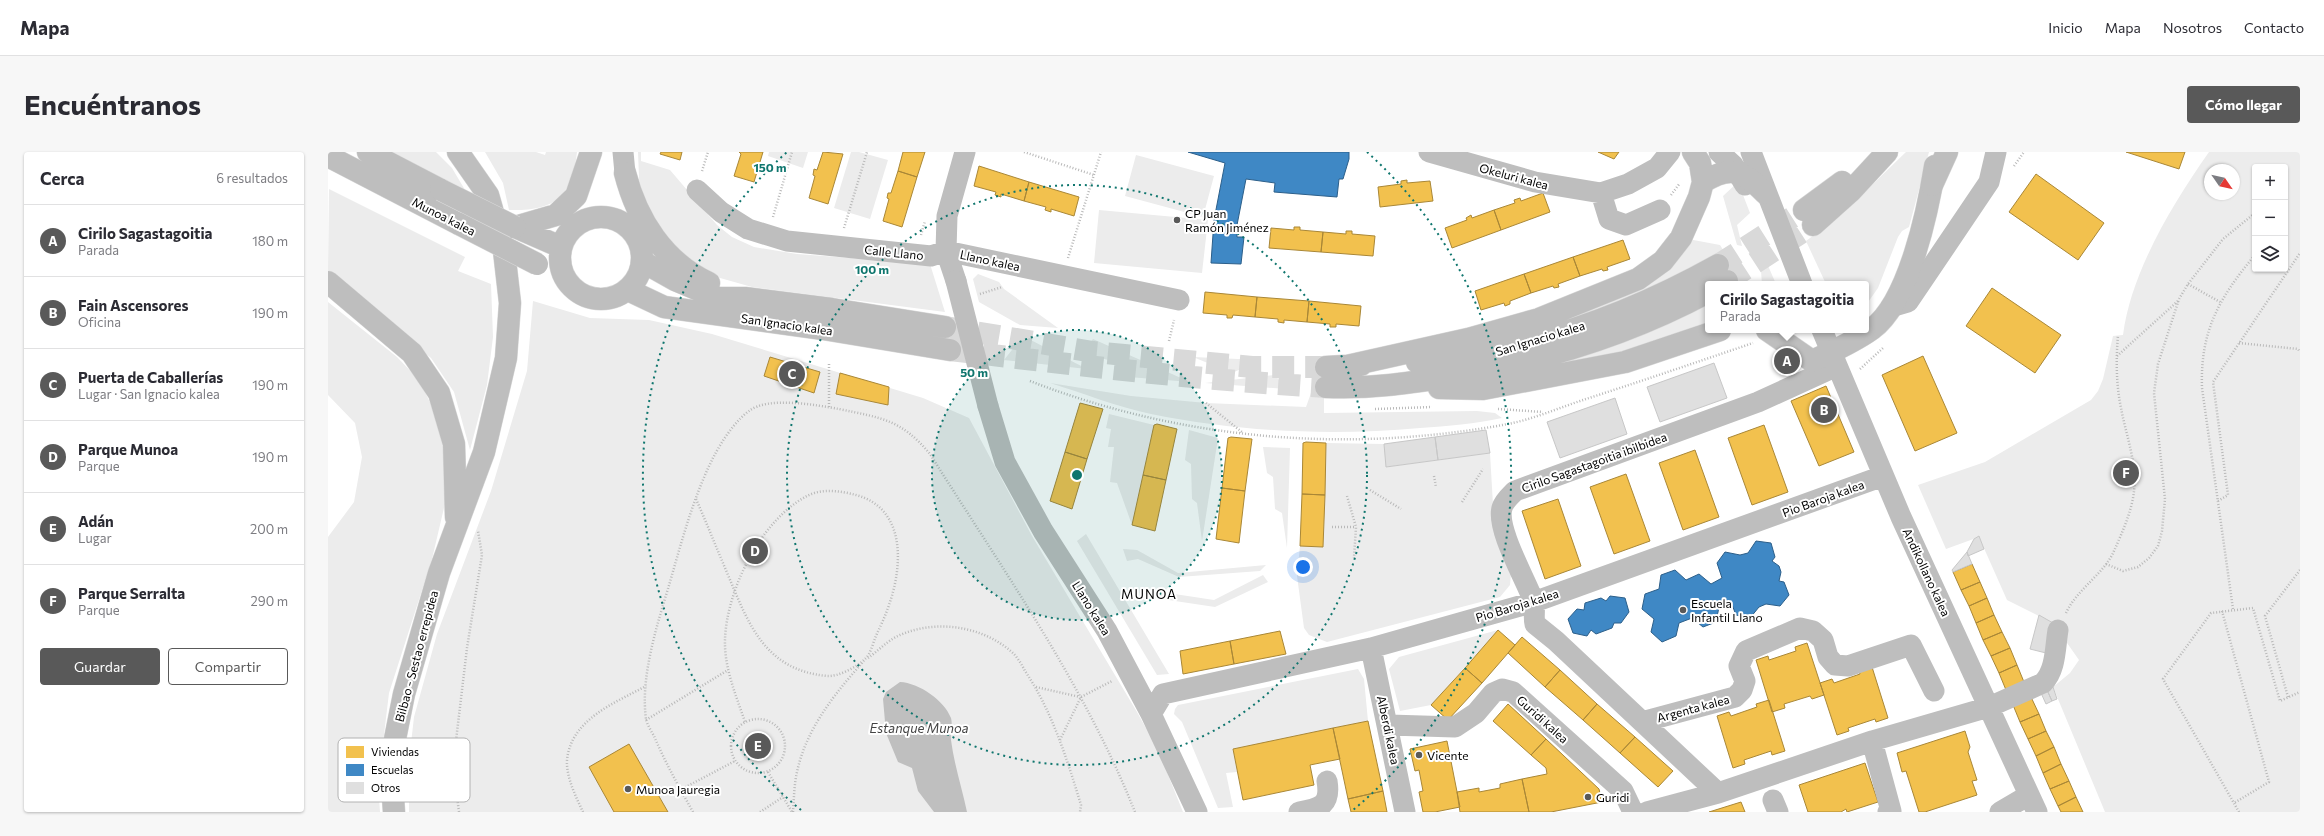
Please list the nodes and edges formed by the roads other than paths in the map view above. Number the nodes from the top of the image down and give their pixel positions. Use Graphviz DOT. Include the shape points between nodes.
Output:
graph roads {
  1 [pos="368,152"];
  2 [pos="458,152"];
  3 [pos="591,152"];
  4 [pos="594,152"];
  5 [pos="965,152"];
  6 [pos="1429,152"];
  7 [pos="1670,152"];
  8 [pos="1693,152"];
  9 [pos="1719,152"];
  10 [pos="1751,152"];
  11 [pos="1885,152"];
  12 [pos="1938,152"];
  13 [pos="1947,152"];
  14 [pos="1996,152"];
  15 [pos="331,161"];
  16 [pos="624,162"];
  17 [pos="1738,173"];
  18 [pos="1703,182"];
  19 [pos="1932,185"];
  20 [pos="697,190"];
  21 [pos="1600,194"];
  22 [pos="631,198"];
  23 [pos="1768,201"];
  24 [pos="1660,210"];
  25 [pos="589,218"];
  26 [pos="1808,218"];
  27 [pos="628,226"];
  28 [pos="515,227"];
  29 [pos="1956,229"];
  30 [pos="1920,230"];
  31 [pos="561,247"];
  32 [pos="946,251"];
  33 [pos="643,262"];
  34 [pos="562,272"];
  35 [pos="1722,277"];
  36 [pos="1801,281"];
  37 [pos="328,282"];
  38 [pos="628,290"];
  39 [pos="1705,293"];
  40 [pos="745,298"];
  41 [pos="1179,300"];
  42 [pos="1891,307"];
  43 [pos="945,328"];
  44 [pos="1869,332"];
  45 [pos="1711,333"];
  46 [pos="1823,333"];
  47 [pos="1868,333"];
  48 [pos="1761,336"];
  49 [pos="950,350"];
  50 [pos="1834,359"];
  51 [pos="1333,373"];
  52 [pos="1390,386"];
  53 [pos="1883,476"];
  54 [pos="467,527"];
  55 [pos="1534,602"];
  56 [pos="2058,630"];
  57 [pos="1372,648"];
  58 [pos="1934,691"];
  59 [pos="1989,707"];
  60 [pos="1151,714"];
  61 [pos="1642,722"];
  62 [pos="1389,725"];
  63 [pos="395,738"];
  64 [pos="1872,741"];
  65 [pos="1327,781"];
  66 [pos="1718,793"];
  67 [pos="393,802"];
  68 [pos="2033,803"];
  69 [pos="1657,810"];
  70 [pos="394,812"];
  71 [pos="1197,812"];
  72 [pos="1299,812"];
  73 [pos="1405,812"];
  74 [pos="1633,812"];
  75 [pos="1888,812"];
  76 [pos="2000,812"];
  1 -- 28 [label="main road, Munoa kalea, bridge"];
  2 -- 54 [label="main road, Bilbao - Sestao errepidea" via="488,195 504,251 510,303 506,358"];
  3 -- 28 [label="main road" via="576,196 556,215"];
  4 -- 25 [label="main road"];
  5 -- 32 [label="street, Llano kalea" via="946,216"];
  6 -- 21 [label="street, Okeluri kalea" via="1535,182"];
  7 -- 21 [label="street" via="1657,168 1628,184"];
  8 -- 18 [label="main road" via="1700,163"];
  9 -- 17 [label="street"];
  10 -- 23 [label="street"];
  11 -- 26 [label="main road"];
  12 -- 19 [label="main road"];
  13 -- 19 [label="main road"];
  14 -- 29 [label="street" via="1989,182"];
  15 -- 34 [label="main road, Munoa kalea, bridge" via="537,264"];
  16 -- 22 [label="main road"];
  17 -- 18 [label="main road" via="1726,171"];
  17 -- 23 [label="main road" via="1752,180"];
  18 -- 51 [label="main road" via="1681,238 1663,261 1638,279 1539,319"];
  19 -- 30 [label="main road"];
  20 -- 32 [label="street, Calle Llano" via="721,212 748,230 787,241 931,256"];
  21 -- 24 [label="street" via="1609,219 1626,225"];
  22 -- 27 [label="main road"];
  22 -- 40 [label="main road" via="650,234 674,261 703,280"];
  23 -- 36 [label="street"];
  25 -- 27 [label="main road" via="609,217"];
  25 -- 31 [label="main road" via="576,224 567,234"];
  27 -- 33 [label="main road" via="639,242"];
  28 -- 31 [label="main road"];
  29 -- 30 [label="street" via="1938,240 1931,239"];
  29 -- 42 [label="street" via="1908,302"];
  30 -- 42 [label="main road" via="1906,280"];
  31 -- 34 [label="main road"];
  32 -- 41 [label="street, Llano kalea"];
  32 -- 60 [label="street, Llano kalea, bridge" via="1005,462 1043,531 1107,631"];
  33 -- 38 [label="main road"];
  33 -- 40 [label="main road, San Ignacio kalea" via="675,280 718,298"];
  34 -- 38 [label="main road" via="575,290 588,297 608,298"];
  35 -- 51 [label="main road, San Ignacio kalea" via="1682,285 1627,310 1525,345 1453,359"];
  37 -- 54 [label="main road" via="412,353 439,393 454,444"];
  38 -- 49 [label="main road, San Ignacio kalea" via="664,307"];
  39 -- 52 [label="main road, San Ignacio kalea" via="1643,323 1551,356 1486,371"];
  40 -- 43 [label="main road, San Ignacio kalea" via="832,309"];
  42 -- 44 [label="main road"];
  45 -- 52 [label="main road" via="1625,362 1483,390"];
  46 -- 50 [label="street, Andikollano kalea"];
  47 -- 50 [label="main road"];
  48 -- 50 [label="main road" via="1812,361"];
  50 -- 53 [label="street, Andikollano kalea"];
  50 -- 55 [label="street, Cirilo Sagastagoitia ibilbidea" via="1758,402 1515,491 1504,504 1502,518 1514,558"];
  51 -- 52 [label="main road, San Ignacio kalea"];
  53 -- 55 [label="street, Pio Baroja kalea"];
  53 -- 59 [label="street, Andikollano kalea"];
  54 -- 63 [label="main road, Bilbao - Sestao errepidea" via="439,573 404,694"];
  55 -- 57 [label="street, Pio Baroja kalea"];
  55 -- 61 [label="street, Cirilo Sagastagoitia ibilbidea" via="1535,624"];
  56 -- 59 [label="street" via="2049,677 2043,683"];
  57 -- 60 [label="street, Pio Baroja kalea" via="1163,694"];
  57 -- 62 [label="street, Alberdi kalea"];
  58 -- 61 [label="street, Argenta kalea" via="1911,645 1848,666 1835,665 1828,657 1823,640 1813,631 1800,628 1746,650 1739,666 1745,681 1742,690 1735,697"];
  59 -- 64 [label="street"];
  59 -- 68 [label="street, Andikollano kalea"];
  60 -- 71 [label="street, Llano kalea"];
  61 -- 66 [label="street, Cirilo Sagastagoitia ibilbidea"];
  62 -- 73 [label="street, Alberdi kalea"];
  62 -- 74 [label="street, Guridi kalea" via="1455,727 1476,714 1494,693 1502,689 1513,692 1623,791"];
  64 -- 66 [label="street"];
  64 -- 75 [label="street" via="1891,811"];
  65 -- 72 [label="street" via="1329,791 1323,804"];
  66 -- 69 [label="street"];
  67 -- 70 [label="main road, Bilbao - Sestao errepidea"];
  68 -- 76 [label="street"];
}
